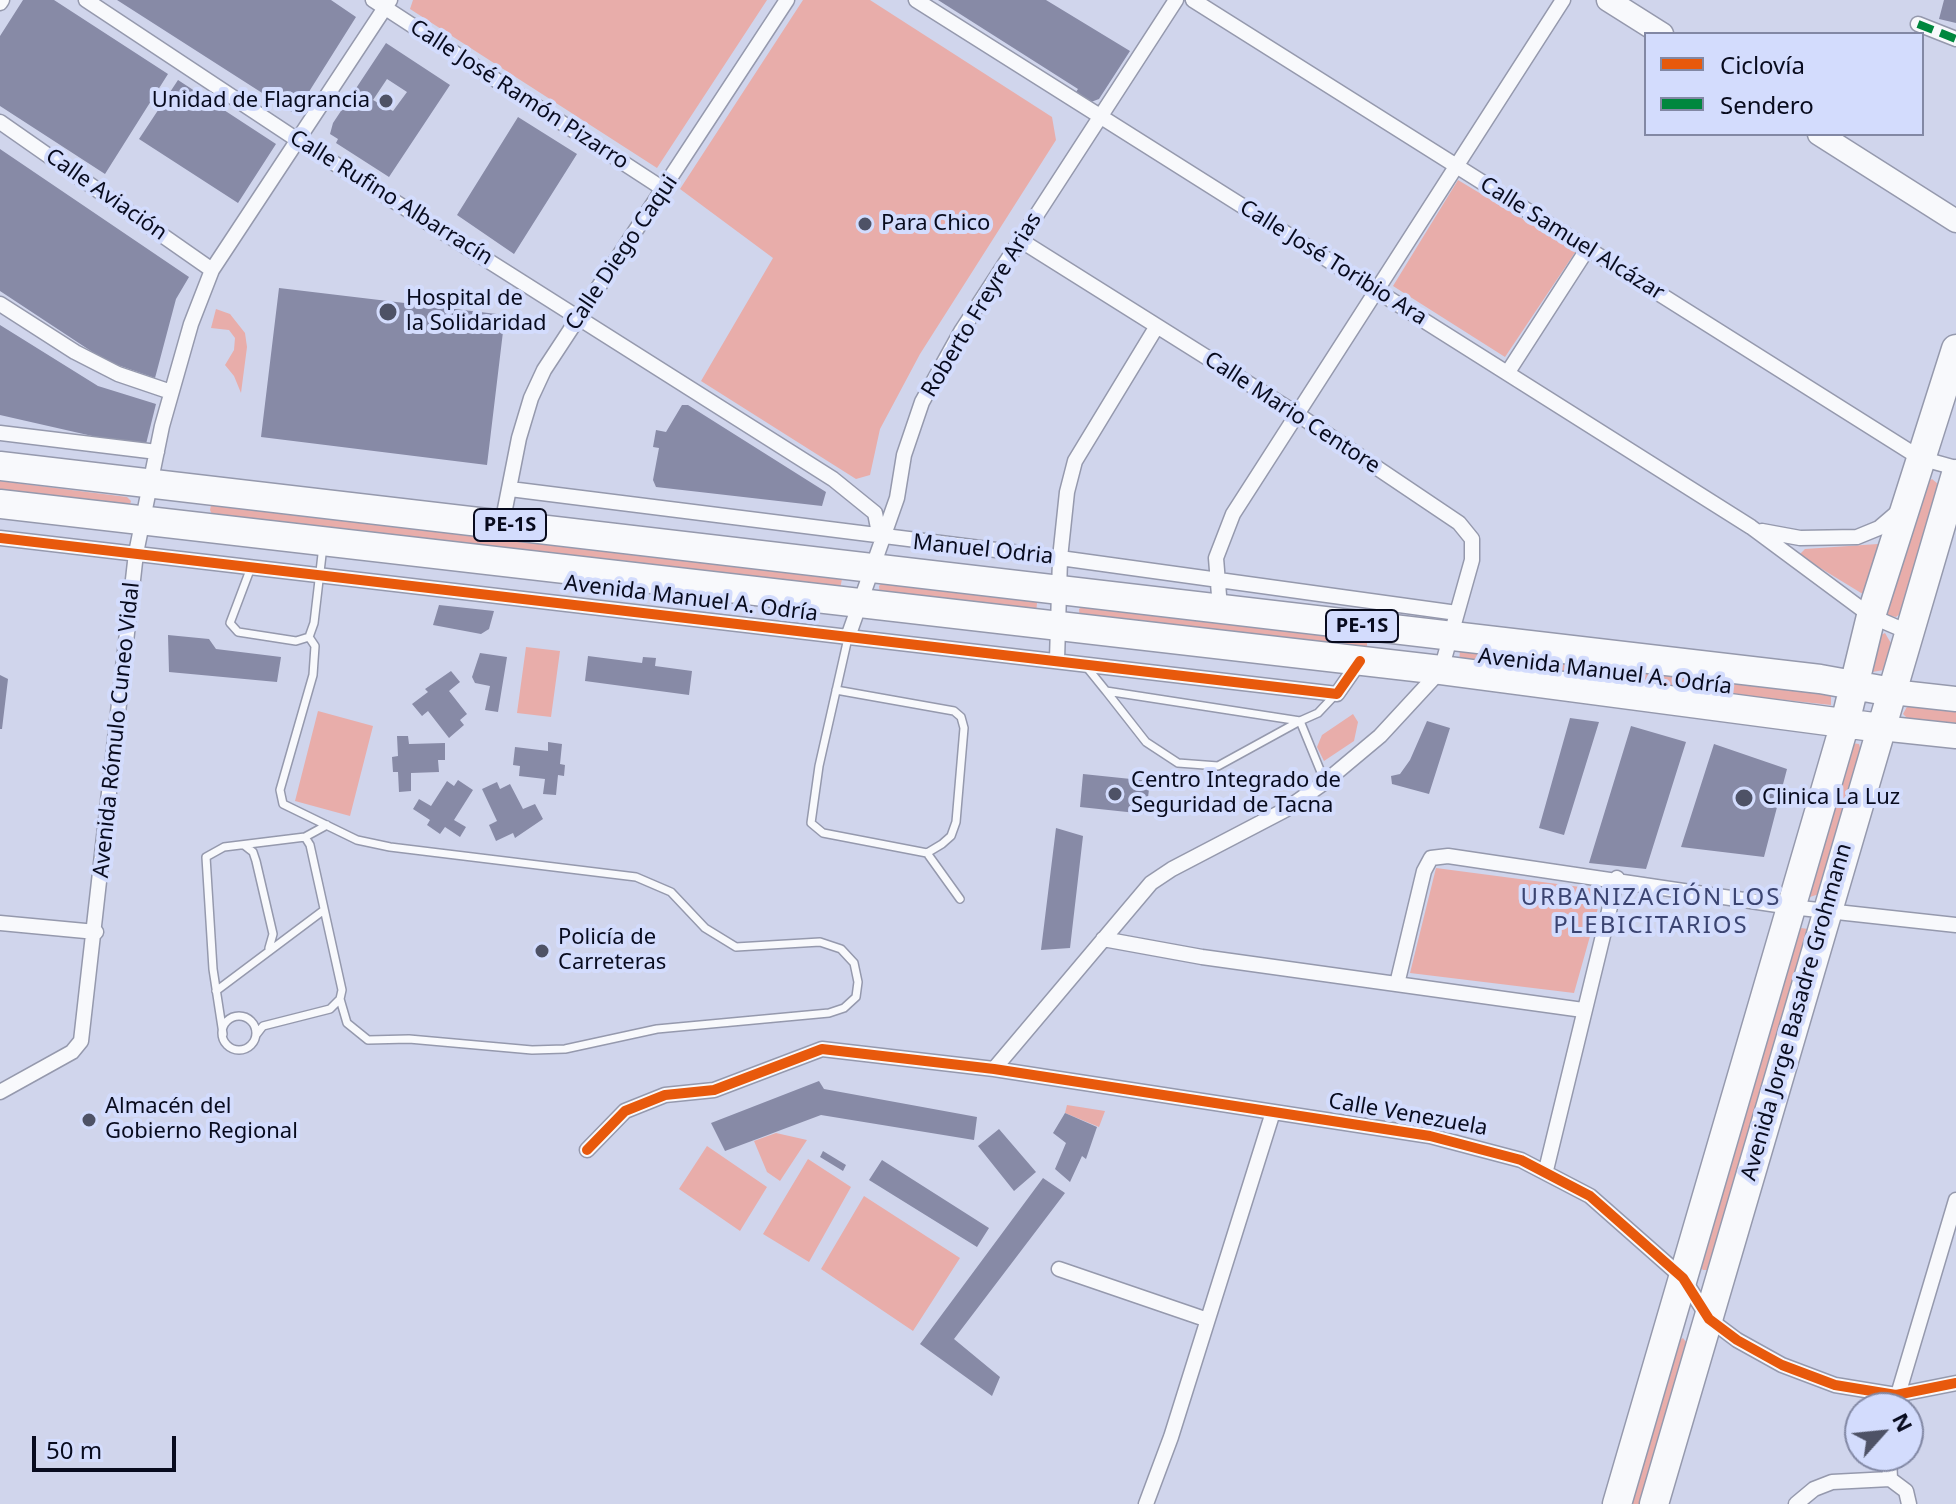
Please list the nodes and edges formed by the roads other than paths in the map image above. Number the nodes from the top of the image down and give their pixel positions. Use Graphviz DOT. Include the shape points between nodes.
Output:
graph roads {
  1 [pos="86,0"];
  2 [pos="787,0"];
  3 [pos="916,0"];
  4 [pos="1176,0"];
  5 [pos="1193,0"];
  6 [pos="1563,0"];
  7 [pos="1608,0"];
  8 [pos="382,3"];
  9 [pos="1918,24"];
  10 [pos="1659,32"];
  11 [pos="1956,39"];
  12 [pos="1098,119"];
  13 [pos="0,122"];
  14 [pos="1822,136"];
  15 [pos="299,141"];
  16 [pos="1455,168"];
  17 [pos="665,190"];
  18 [pos="1956,221"];
  19 [pos="1020,240"];
  20 [pos="1588,248"];
  21 [pos="212,270"];
  22 [pos="1376,289"];
  23 [pos="0,304"];
  24 [pos="578,316"];
  25 [pos="1157,326"];
  26 [pos="1956,349"];
  27 [pos="1508,372"];
  28 [pos="171,392"];
  29 [pos="1297,414"];
  30 [pos="0,433"];
  31 [pos="157,452"];
  32 [pos="1920,458"];
  33 [pos="0,466"];
  34 [pos="1956,468"];
  35 [pos="1956,474"];
  36 [pos="150,484"];
  37 [pos="510,489"];
  38 [pos="1910,496"];
  39 [pos="0,504"];
  40 [pos="142,520"];
  41 [pos="502,524"];
  42 [pos="1751,527"];
  43 [pos="0,538"];
  44 [pos="880,538"];
  45 [pos="324,542"];
  46 [pos="136,553"];
  47 [pos="1060,558"];
  48 [pos="870,568"];
  49 [pos="250,570"];
  50 [pos="320,578"];
  51 [pos="1215,580"];
  52 [pos="1059,590"];
  53 [pos="857,605"];
  54 [pos="1220,608"];
  55 [pos="1871,616"];
  56 [pos="1453,625"];
  57 [pos="1058,627"];
  58 [pos="1908,632"];
  59 [pos="309,637"];
  60 [pos="848,637"];
  61 [pos="1057,660"];
  62 [pos="1360,661"];
  63 [pos="1083,663"];
  64 [pos="1441,670"];
  65 [pos="1854,685"];
  66 [pos="836,690"];
  67 [pos="1106,691"];
  68 [pos="1892,692"];
  69 [pos="1337,694"];
  70 [pos="1956,699"];
  71 [pos="1300,721"];
  72 [pos="1845,723"];
  73 [pos="1881,728"];
  74 [pos="1956,736"];
  75 [pos="1325,782"];
  76 [pos="328,825"];
  77 [pos="305,837"];
  78 [pos="267,840"];
  79 [pos="242,844"];
  80 [pos="927,853"];
  81 [pos="256,861"];
  82 [pos="1617,878"];
  83 [pos="960,899"];
  84 [pos="1791,907"];
  85 [pos="1826,909"];
  86 [pos="324,910"];
  87 [pos="0,923"];
  88 [pos="1956,925"];
  89 [pos="96,932"];
  90 [pos="273,934"];
  91 [pos="285,939"];
  92 [pos="1103,939"];
  93 [pos="266,954"];
  94 [pos="1397,984"];
  95 [pos="216,991"];
  96 [pos="340,999"];
  97 [pos="1583,1010"];
  98 [pos="219,1012"];
  99 [pos="232,1018"];
  100 [pos="251,1021"];
  101 [pos="263,1026"];
  102 [pos="223,1034"];
  103 [pos="256,1035"];
  104 [pos="994,1069"];
  105 [pos="0,1092"];
  106 [pos="1273,1112"];
  107 [pos="587,1150"];
  108 [pos="1546,1170"];
  109 [pos="1956,1200"];
  110 [pos="1059,1269"];
  111 [pos="1683,1278"];
  112 [pos="1205,1319"];
  113 [pos="1709,1319"];
  114 [pos="1956,1383"];
  115 [pos="1868,1392"];
  116 [pos="1898,1392"];
  117 [pos="1924,1393"];
  118 [pos="1890,1472"];
  119 [pos="1890,1479"];
  120 [pos="1146,1504"];
  121 [pos="1617,1504"];
  122 [pos="1654,1504"];
  123 [pos="1796,1504"];
  124 [pos="1909,1504"];
  1 -- 15 [label="street, Calle Rufino Albarracín"];
  2 -- 17 [label="street, Calle Diego Caqui"];
  3 -- 12 [label="street, Calle José Toribio Ara"];
  4 -- 12 [label="street, Roberto Freyre Arias"];
  5 -- 16 [label="street, Calle Samuel Alcázar"];
  6 -- 16 [label="street"];
  7 -- 10 [label="main road"];
  8 -- 15 [label="street, Avenida Rómulo Cuneo Vidal"];
  8 -- 17 [label="street, Calle José Ramón Pizarro"];
  9 -- 11 [label="street"];
  12 -- 19 [label="street, Roberto Freyre Arias"];
  12 -- 22 [label="street, Calle José Toribio Ara"];
  13 -- 21 [label="street, Calle Aviación"];
  14 -- 18 [label="main road"];
  15 -- 21 [label="street, Avenida Rómulo Cuneo Vidal"];
  15 -- 24 [label="street, Calle Rufino Albarracín"];
  16 -- 20 [label="street, Calle Samuel Alcázar"];
  16 -- 22 [label="street"];
  17 -- 24 [label="street, Calle Diego Caqui"];
  19 -- 25 [label="street, Calle Mario Centore"];
  19 -- 44 [label="street, Roberto Freyre Arias" via="922,402 904,455 897,498"];
  20 -- 27 [label="street"];
  20 -- 32 [label="street, Calle Samuel Alcázar"];
  21 -- 28 [label="street, Avenida Rómulo Cuneo Vidal"];
  22 -- 27 [label="street, Calle José Toribio Ara"];
  22 -- 29 [label="street"];
  23 -- 28 [label="street" via="75,352"];
  24 -- 37 [label="street, Calle Diego Caqui" via="531,398"];
  24 -- 44 [label="street, Calle Rufino Albarracín" via="855,494 875,513"];
  25 -- 29 [label="street, Calle Mario Centore"];
  25 -- 47 [label="street" via="1075,461"];
  26 -- 32 [label="highway, Avenida Jorge Basadre Grohmann"];
  27 -- 42 [label="street, Calle José Toribio Ara"];
  28 -- 31 [label="street, Avenida Rómulo Cuneo Vidal"];
  29 -- 51 [label="street" via="1233,514 1216,558"];
  29 -- 56 [label="street, Calle Mario Centore" via="1459,523 1472,539 1472,560"];
  30 -- 31 [label="street"];
  31 -- 36 [label="street, Avenida Rómulo Cuneo Vidal"];
  32 -- 34 [label="street, Calle Samuel Alcázar"];
  32 -- 38 [label="highway, Avenida Jorge Basadre Grohmann"];
  33 -- 36 [label="highway, Avenida Manuel A. Odría / PE-1S"];
  35 -- 58 [label="highway, Avenida Jorge Basadre Grohmann"];
  36 -- 40 [label="street, Avenida Rómulo Cuneo Vidal"];
  36 -- 41 [label="highway, Avenida Manuel A. Odría / PE-1S"];
  37 -- 41 [label="street, Calle Diego Caqui"];
  37 -- 44 [label="street, Manuel Odria"];
  38 -- 42 [label="street, Calle José Toribio Ara" via="1879,528 1857,537 1774,536"];
  38 -- 55 [label="highway, Avenida Jorge Basadre Grohmann"];
  39 -- 40 [label="highway, Avenida Manuel A. Odría / PE-1S"];
  40 -- 45 [label="highway, Avenida Manuel A. Odría / PE-1S"];
  40 -- 46 [label="street, Avenida Rómulo Cuneo Vidal"];
  41 -- 48 [label="highway, Avenida Manuel A. Odría / PE-1S"];
  42 -- 55 [label="street, Calle José Toribio Ara"];
  43 -- 46 [label="street, Avenida Manuel A. Odría"];
  44 -- 47 [label="street, Manuel Odria"];
  44 -- 48 [label="street, Roberto Freyre Arias"];
  45 -- 50 [label="lane"];
  45 -- 53 [label="highway, Avenida Manuel A. Odría / PE-1S"];
  46 -- 49 [label="street, Avenida Manuel A. Odría"];
  46 -- 89 [label="street, Avenida Rómulo Cuneo Vidal"];
  47 -- 51 [label="street, Manuel Odria"];
  47 -- 52 [label="street"];
  48 -- 52 [label="highway, Avenida Manuel A. Odría / PE-1S"];
  48 -- 53 [label="street, Roberto Freyre Arias"];
  49 -- 50 [label="street, Avenida Manuel A. Odría"];
  49 -- 59 [label="lane" via="230,623 238,632 296,641"];
  50 -- 59 [label="lane"];
  50 -- 60 [label="street, Avenida Manuel A. Odría"];
  51 -- 54 [label="street"];
  51 -- 56 [label="street, Manuel Odria"];
  52 -- 54 [label="highway, Avenida Manuel A. Odría / PE-1S"];
  52 -- 57 [label="street"];
  53 -- 57 [label="highway, Avenida Manuel A. Odría / PE-1S"];
  53 -- 60 [label="street, Roberto Freyre Arias"];
  54 -- 56 [label="highway, Avenida Manuel A. Odría / PE-1S"];
  55 -- 58 [label="street, Calle José Toribio Ara"];
  55 -- 65 [label="highway, Avenida Jorge Basadre Grohmann"];
  56 -- 64 [label="street"];
  56 -- 65 [label="highway, Avenida Manuel A. Odría / PE-1S"];
  57 -- 61 [label="street"];
  57 -- 62 [label="highway, Avenida Manuel A. Odría / PE-1S"];
  58 -- 68 [label="highway, Avenida Jorge Basadre Grohmann"];
  59 -- 76 [label="lane" via="315,646 313,675 280,797 283,804"];
  60 -- 61 [label="street, Avenida Manuel A. Odría"];
  60 -- 66 [label="lane"];
  61 -- 63 [label="street, Avenida Manuel A. Odría"];
  62 -- 64 [label="highway, Avenida Manuel A. Odría / PE-1S"];
  62 -- 69 [label="street"];
  63 -- 67 [label="lane"];
  63 -- 69 [label="street, Avenida Manuel A. Odría"];
  64 -- 72 [label="highway, Avenida Manuel A. Odría / PE-1S"];
  64 -- 75 [label="street" via="1380,736"];
  65 -- 68 [label="highway, Avenida Manuel A. Odría"];
  65 -- 72 [label="highway, Avenida Jorge Basadre Grohmann"];
  66 -- 80 [label="lane" via="819,766 813,827"];
  66 -- 80 [label="lane" via="954,711 961,717 956,822 951,836"];
  67 -- 71 [label="lane"];
  67 -- 71 [label="lane" via="1146,742 1178,763 1218,766"];
  68 -- 70 [label="main road, Avenida Manuel A. Odría"];
  68 -- 73 [label="highway, Avenida Jorge Basadre Grohmann"];
  69 -- 71 [label="lane" via="1318,713"];
  71 -- 75 [label="lane"];
  72 -- 73 [label="highway, Avenida Manuel A. Odría / PE-1S"];
  72 -- 84 [label="highway, Avenida Jorge Basadre Grohmann"];
  73 -- 74 [label="main road, Avenida Manuel A. Odría"];
  73 -- 85 [label="highway, Avenida Jorge Basadre Grohmann"];
  75 -- 92 [label="street" via="1285,810 1151,883"];
  76 -- 77 [label="lane"];
  76 -- 96 [label="lane" via="357,840 390,847 636,877 671,892 705,928 736,947 820,942 841,949 854,963 858,982 856,997 829,1013 657,1029 565,1049 368,1040 347,1023"];
  77 -- 78 [label="lane"];
  77 -- 86 [label="lane"];
  78 -- 79 [label="lane"];
  78 -- 81 [label="lane"];
  79 -- 81 [label="lane"];
  79 -- 95 [label="lane" via="212,851 204,868"];
  80 -- 83 [label="lane"];
  81 -- 90 [label="lane"];
  82 -- 84 [label="street"];
  82 -- 94 [label="street" via="1431,858"];
  82 -- 97 [label="street"];
  84 -- 85 [label="street"];
  84 -- 111 [label="highway, Avenida Jorge Basadre Grohmann"];
  85 -- 88 [label="street"];
  85 -- 113 [label="highway, Avenida Jorge Basadre Grohmann"];
  86 -- 91 [label="lane"];
  86 -- 96 [label="lane"];
  87 -- 89 [label="street"];
  89 -- 105 [label="street, Avenida Rómulo Cuneo Vidal" via="78,1047"];
  90 -- 91 [label="lane" via="278,941"];
  90 -- 93 [label="lane"];
  91 -- 93 [label="lane"];
  92 -- 94 [label="street"];
  92 -- 104 [label="street"];
  93 -- 95 [label="lane"];
  94 -- 97 [label="street"];
  95 -- 98 [label="lane"];
  96 -- 101 [label="lane" via="330,1009"];
  97 -- 108 [label="street"];
  98 -- 99 [label="lane"];
  98 -- 102 [label="lane"];
  99 -- 100 [label="lane"];
  99 -- 102 [label="lane"];
  100 -- 101 [label="lane"];
  100 -- 103 [label="lane"];
  101 -- 103 [label="lane"];
  102 -- 103 [label="lane" via="227,1044 242,1049"];
  104 -- 106 [label="street, Calle Venezuela"];
  104 -- 107 [label="street, Calle Venezuela" via="822,1049 714,1090 665,1095 625,1111"];
  106 -- 108 [label="street, Calle Venezuela" via="1443,1139"];
  106 -- 112 [label="street"];
  108 -- 111 [label="street, Calle Venezuela" via="1590,1196"];
  109 -- 116 [label="street"];
  110 -- 112 [label="street"];
  111 -- 113 [label="street, Calle Venezuela"];
  111 -- 121 [label="highway, Avenida Jorge Basadre Grohmann"];
  112 -- 120 [label="street"];
  113 -- 115 [label="street, Calle Venezuela" via="1759,1354 1805,1375"];
  113 -- 122 [label="highway, Avenida Jorge Basadre Grohmann"];
  114 -- 117 [label="street, Calle Venezuela"];
  118 -- 119 [label="street"];
  119 -- 123 [label="street" via="1832,1482"];
  119 -- 124 [label="street" via="1906,1491"];
}
